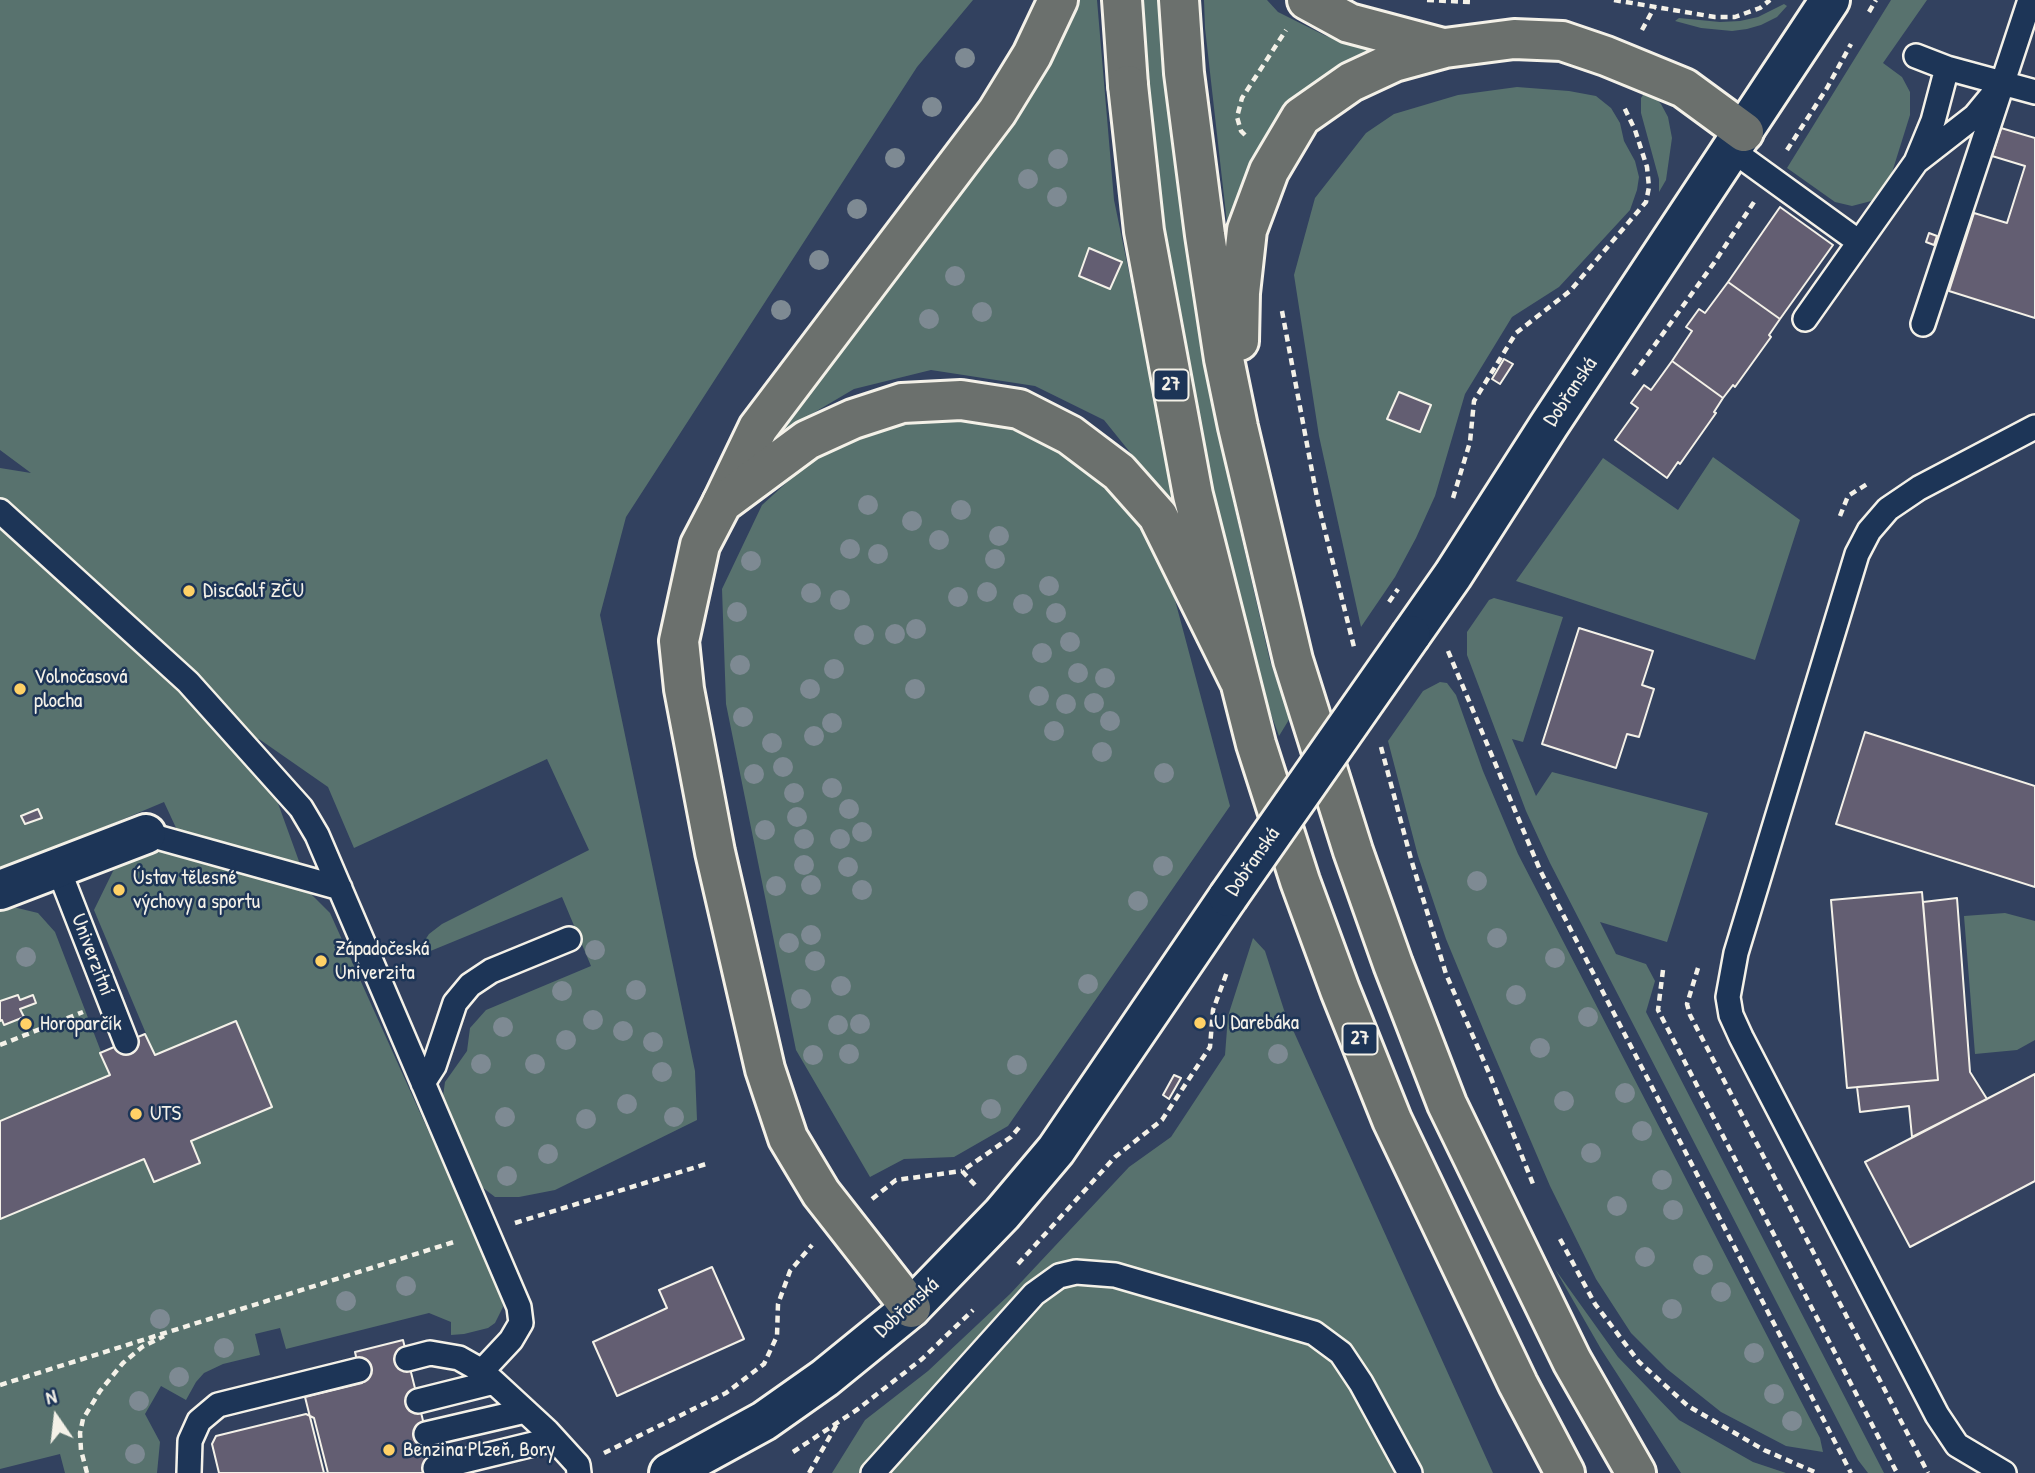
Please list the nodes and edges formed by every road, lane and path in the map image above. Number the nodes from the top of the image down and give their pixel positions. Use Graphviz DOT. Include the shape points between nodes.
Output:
graph roads {
  1 [pos="1058,0"];
  2 [pos="1122,0"];
  3 [pos="1179,0"];
  4 [pos="1614,0"];
  5 [pos="1770,0"];
  6 [pos="1830,0"];
  7 [pos="2030,0"];
  8 [pos="1655,6"];
  9 [pos="1299,11"];
  10 [pos="1445,48"];
  11 [pos="1916,56"];
  12 [pos="1624,64"];
  13 [pos="1947,68"];
  14 [pos="2003,83"];
  15 [pos="2035,92"];
  16 [pos="1738,141"];
  17 [pos="1276,159"];
  18 [pos="1916,162"];
  19 [pos="1859,242"];
  20 [pos="1280,300"];
  21 [pos="1805,318"];
  22 [pos="1923,324"];
  23 [pos="1238,427"];
  24 [pos="2035,427"];
  25 [pos="1869,483"];
  26 [pos="722,503"];
  27 [pos="1450,509"];
  28 [pos="0,511"];
  29 [pos="1838,520"];
  30 [pos="1427,638"];
  31 [pos="1357,656"];
  32 [pos="1238,680"];
  33 [pos="1378,737"];
  34 [pos="146,834"];
  35 [pos="58,868"];
  36 [pos="340,888"];
  37 [pos="0,890"];
  38 [pos="569,939"];
  39 [pos="1699,965"];
  40 [pos="1663,970"];
  41 [pos="110,1001"];
  42 [pos="126,1042"];
  43 [pos="0,1045"];
  44 [pos="424,1083"];
  45 [pos="706,1164"];
  46 [pos="962,1171"];
  47 [pos="1536,1193"];
  48 [pos="841,1222"];
  49 [pos="487,1232"];
  50 [pos="1559,1238"];
  51 [pos="911,1308"];
  52 [pos="178,1329"];
  53 [pos="407,1359"];
  54 [pos="359,1370"];
  55 [pos="488,1376"];
  56 [pos="0,1385"];
  57 [pos="418,1401"];
  58 [pos="525,1411"];
  59 [pos="837,1423"];
  60 [pos="426,1434"];
  61 [pos="554,1439"];
  62 [pos="435,1468"];
  63 [pos="578,1469"];
  64 [pos="87,1473"];
  65 [pos="189,1473"];
  66 [pos="668,1473"];
  67 [pos="809,1473"];
  68 [pos="873,1473"];
  69 [pos="1410,1473"];
  70 [pos="1566,1473"];
  71 [pos="1636,1473"];
  72 [pos="1817,1473"];
  73 [pos="1851,1473"];
  74 [pos="1897,1473"];
  75 [pos="1928,1473"];
  76 [pos="2004,1473"];
  1 -- 26 [label="main road" via="998,112 758,428"];
  2 -- 32 [label="main road, 27" via="1144,231 1192,495"];
  3 -- 23 [label="main road" via="1205,236"];
  4 -- 8 [label="path"];
  5 -- 8 [label="path" via="1735,17 1715,18"];
  6 -- 16 [label="street, Dobřanská"];
  7 -- 14 [label="lane"];
  8 -- 12 [label="path"];
  9 -- 10 [label="main road"];
  9 -- 17 [label="path" via="1242,98 1237,117 1241,131"];
  10 -- 12 [label="main road" via="1514,39 1562,41"];
  10 -- 17 [label="main road" via="1394,62 1351,82 1301,117"];
  11 -- 13 [label="lane"];
  12 -- 16 [label="main road" via="1684,88"];
  12 -- 27 [label="path" via="1609,89 1635,130 1647,167 1646,202 1570,291 1516,333 1474,401 1470,442"];
  13 -- 14 [label="lane"];
  13 -- 18 [label="lane"];
  14 -- 15 [label="lane"];
  14 -- 18 [label="lane" via="1975,116"];
  14 -- 22 [label="lane"];
  16 -- 19 [label="lane" via="1792,192"];
  16 -- 30 [label="street, Dobřanská"];
  17 -- 23 [label="main road" via="1247,230 1240,293"];
  18 -- 19 [label="lane"];
  19 -- 21 [label="lane"];
  20 -- 31 [label="path" via="1318,503"];
  23 -- 71 [label="main road" via="1293,660 1393,964 1447,1104 1572,1362"];
  24 -- 76 [label="lane" via="1919,488 1888,509 1869,531 1840,608 1736,953 1728,997 1741,1037 1937,1415 1957,1445"];
  25 -- 29 [label="path" via="1848,496"];
  26 -- 32 [label="main road" via="807,440 902,403 961,400 1019,409 1070,435 1119,472 1158,516"];
  26 -- 48 [label="main road" via="700,545 687,600 679,640 684,690 715,852 765,1069 788,1138"];
  28 -- 36 [label="lane" via="188,682 301,807"];
  30 -- 51 [label="street, Dobřanská, bridge" via="1228,897 1056,1150"];
  30 -- 73 [label="path" via="1540,870"];
  32 -- 70 [label="main road, 27" via="1300,881 1392,1120 1518,1384"];
  33 -- 47 [label="path" via="1446,974"];
  34 -- 35 [label="street"];
  34 -- 36 [label="lane"];
  35 -- 37 [label="street"];
  35 -- 41 [label="lane, Univerzitní"];
  36 -- 44 [label="lane"];
  38 -- 44 [label="lane" via="491,971 470,985 455,1003"];
  39 -- 75 [label="path" via="1687,1004 1690,1015"];
  40 -- 74 [label="path" via="1658,1010"];
  41 -- 42 [label="lane, Univerzitní"];
  41 -- 43 [label="path"];
  44 -- 49 [label="lane"];
  45 -- 49 [label="path"];
  46 -- 48 [label="path" via="896,1180"];
  48 -- 51 [label="main road"];
  48 -- 63 [label="path" via="806,1250 790,1271 778,1304 777,1336 764,1364 726,1393"];
  49 -- 52 [label="path"];
  49 -- 55 [label="lane" via="519,1307 521,1323"];
  50 -- 72 [label="path" via="1595,1304 1639,1362 1688,1406 1763,1450"];
  51 -- 66 [label="street, Dobřanská" via="764,1421"];
  52 -- 56 [label="path"];
  52 -- 64 [label="path" via="142,1347 100,1391 80,1433"];
  53 -- 55 [label="lane" via="430,1353 459,1358"];
  54 -- 65 [label="lane" via="323,1386 218,1405 200,1421 190,1441"];
  55 -- 57 [label="lane"];
  55 -- 58 [label="lane"];
  58 -- 60 [label="lane"];
  58 -- 61 [label="lane"];
  59 -- 67 [label="path"];
  61 -- 62 [label="lane"];
  61 -- 63 [label="lane"];
  68 -- 69 [label="lane" via="1034,1294 1059,1276 1076,1272 1115,1275 1314,1333 1341,1353"];
}
